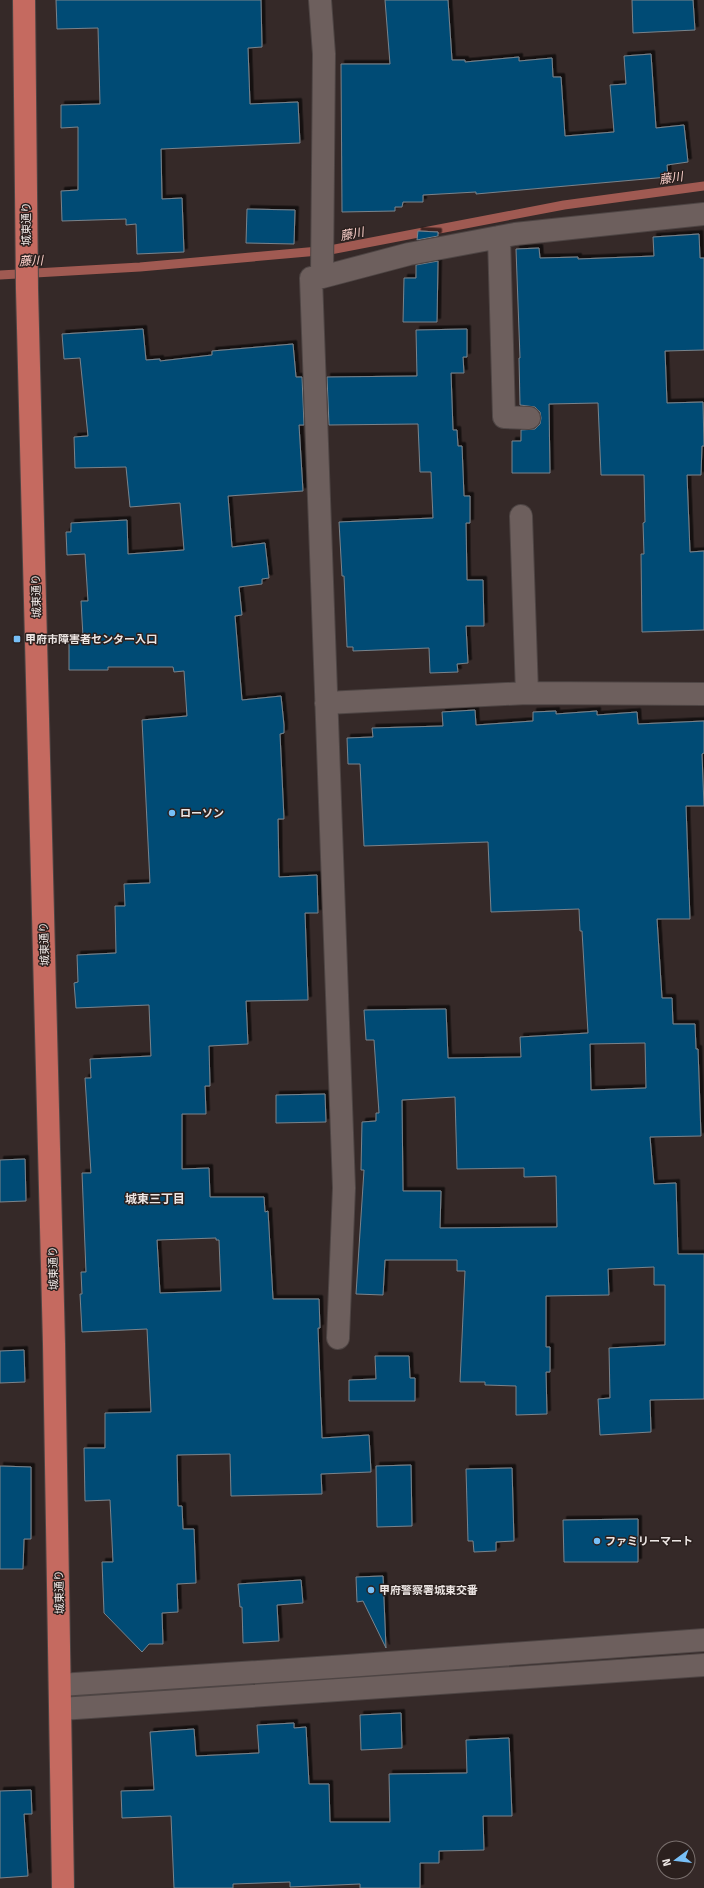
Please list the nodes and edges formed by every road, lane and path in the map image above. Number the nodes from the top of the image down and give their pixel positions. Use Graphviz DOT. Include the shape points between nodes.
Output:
graph roads {
  1 [pos="24,0"];
  2 [pos="320,0"];
  3 [pos="704,214"];
  4 [pos="499,237"];
  5 [pos="322,274"];
  6 [pos="529,418"];
  7 [pos="521,516"];
  8 [pos="527,693"];
  9 [pos="704,694"];
  10 [pos="326,704"];
  11 [pos="338,1338"];
  12 [pos="704,1640"];
  13 [pos="704,1665"];
  14 [pos="60,1685"];
  15 [pos="61,1709"];
  16 [pos="63,1888"];
  1 -- 14 [label="highway, 城東通り" via="27,289 54,1344"];
  2 -- 5 [label="street" via="324,54"];
  3 -- 4 [label="street"];
  4 -- 5 [label="street"];
  4 -- 6 [label="street" via="504,417"];
  5 -- 10 [label="street" via="311,278"];
  7 -- 8 [label="street"];
  8 -- 9 [label="street"];
  8 -- 10 [label="street"];
  10 -- 11 [label="street" via="344,1188"];
  12 -- 14 [label="street"];
  13 -- 15 [label="street"];
  14 -- 15 [label="highway, 城東通り"];
  15 -- 16 [label="highway, 城東通り"];
}
